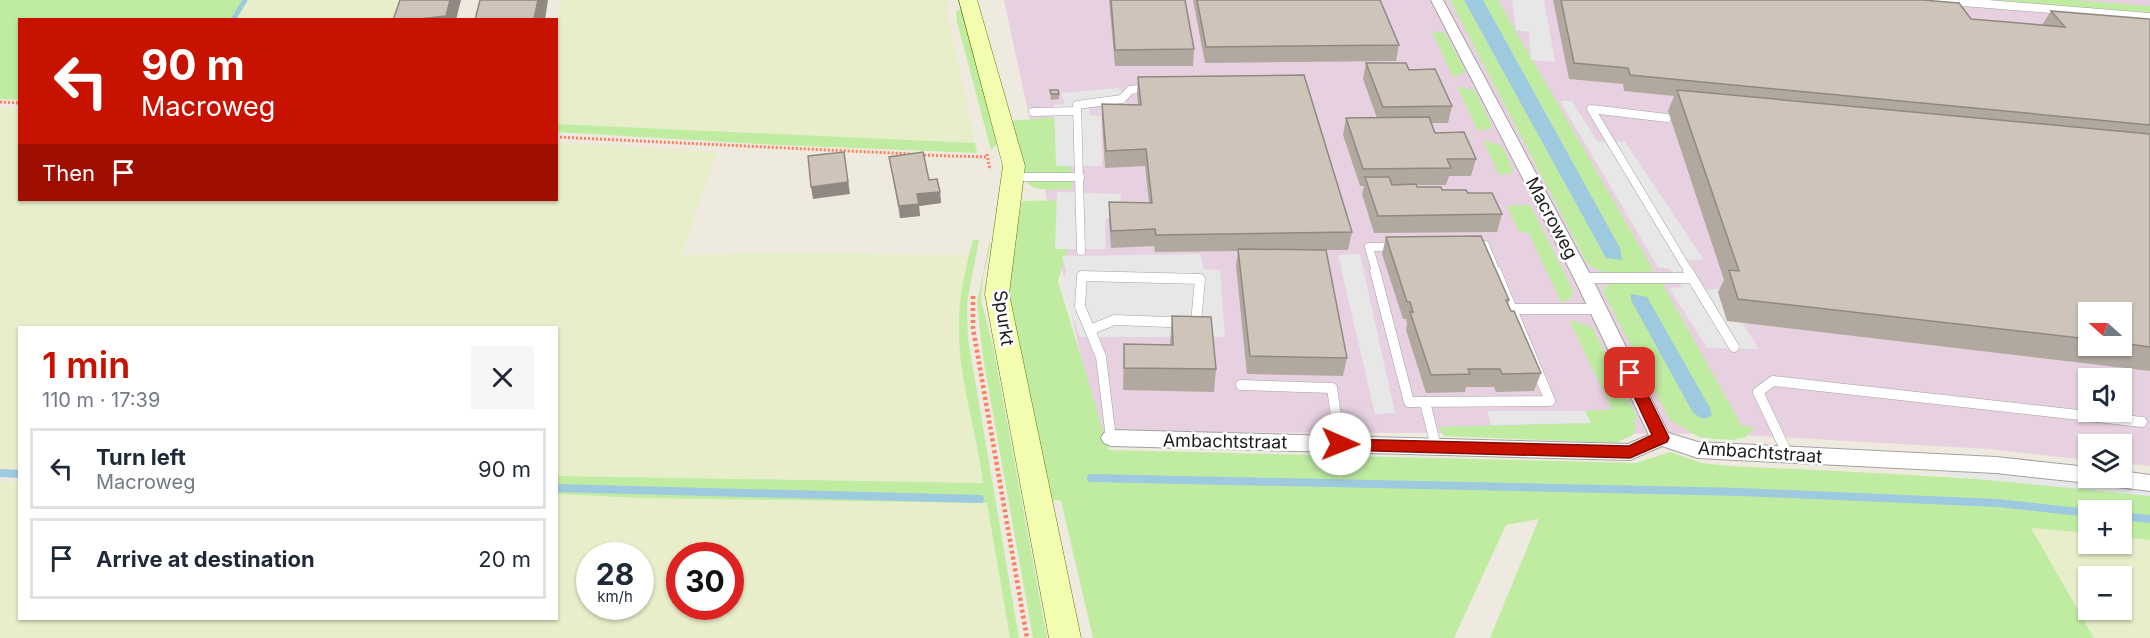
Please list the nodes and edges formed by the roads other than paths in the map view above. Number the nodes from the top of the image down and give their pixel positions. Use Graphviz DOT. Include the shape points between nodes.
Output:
graph roads {
  1 [pos="968,0"];
  2 [pos="1437,0"];
  3 [pos="1938,0"];
  4 [pos="2150,17"];
  5 [pos="1162,88"];
  6 [pos="1077,111"];
  7 [pos="1033,112"];
  8 [pos="1667,118"];
  9 [pos="1012,166"];
  10 [pos="1080,177"];
  11 [pos="1081,251"];
  12 [pos="1583,278"];
  13 [pos="1691,278"];
  14 [pos="1512,309"];
  15 [pos="1598,309"];
  16 [pos="1089,330"];
  17 [pos="1734,347"];
  18 [pos="1241,385"];
  19 [pos="1425,402"];
  20 [pos="2142,422"];
  21 [pos="1111,438"];
  22 [pos="1661,438"];
  23 [pos="1340,444"];
  24 [pos="1436,447"];
  25 [pos="1788,455"];
  26 [pos="2078,475"];
  27 [pos="2132,481"];
  28 [pos="2150,483"];
  29 [pos="1065,638"];
  1 -- 9 [label="street, Spurkt"];
  2 -- 12 [label="street, Macroweg"];
  3 -- 4 [label="lane"];
  5 -- 6 [label="lane" via="1130,90 1122,99 1077,105"];
  6 -- 7 [label="lane"];
  6 -- 10 [label="lane"];
  8 -- 13 [label="lane" via="1591,110"];
  9 -- 10 [label="lane"];
  9 -- 29 [label="street, Spurkt" via="997,294"];
  10 -- 11 [label="lane"];
  12 -- 13 [label="lane"];
  12 -- 15 [label="street, Macroweg"];
  13 -- 17 [label="lane"];
  14 -- 15 [label="lane"];
  14 -- 19 [label="lane" via="1550,401"];
  14 -- 19 [label="lane" via="1485,246 1369,247 1409,402"];
  15 -- 22 [label="street, Macroweg"];
  16 -- 16 [label="lane" via="1080,307 1082,276 1200,279 1196,323 1114,320"];
  16 -- 21 [label="lane" via="1101,357"];
  18 -- 23 [label="lane" via="1332,388"];
  19 -- 24 [label="lane"];
  20 -- 25 [label="lane" via="1773,381 1758,392"];
  21 -- 23 [label="street, Ambachtstraat"];
  22 -- 24 [label="street, Ambachtstraat" via="1630,452"];
  22 -- 25 [label="street, Ambachtstraat" via="1698,450"];
  23 -- 24 [label="street, Ambachtstraat"];
  25 -- 26 [label="street, Ambachtstraat" via="1996,465"];
  27 -- 28 [label="street"];
}
